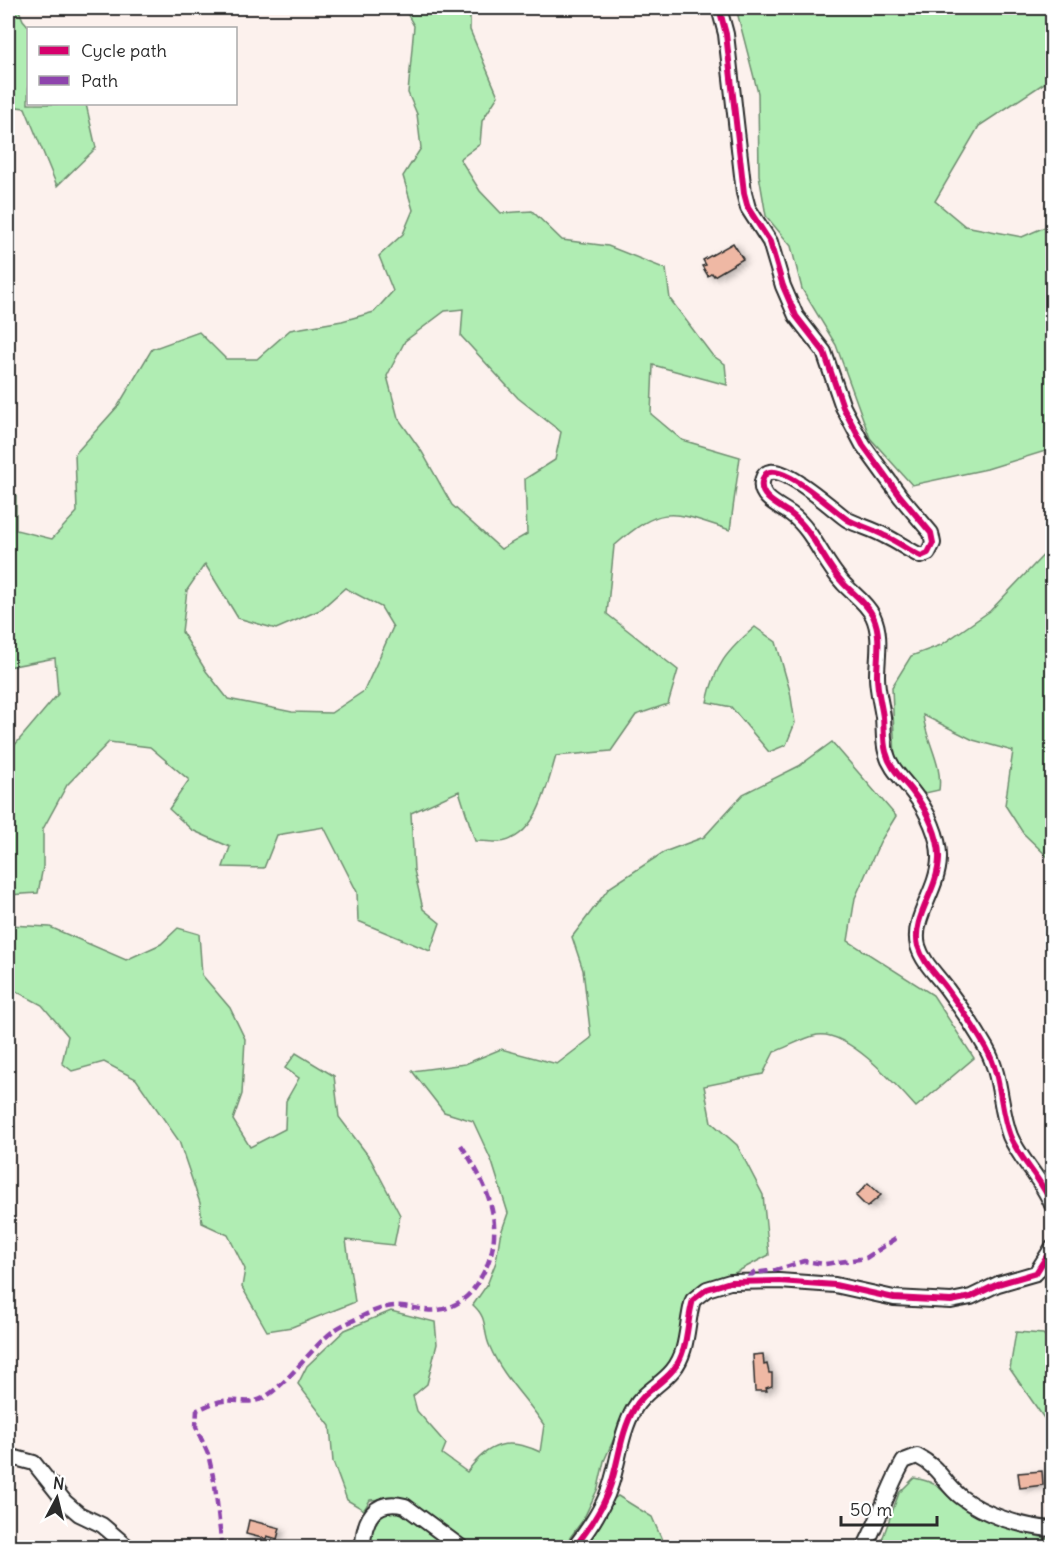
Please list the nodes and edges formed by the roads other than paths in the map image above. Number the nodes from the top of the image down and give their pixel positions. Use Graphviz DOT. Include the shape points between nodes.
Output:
graph roads {
  1 [pos="719,8"];
  2 [pos="1053,1205"];
  3 [pos="1053,1248"];
  4 [pos="8,1444"];
  5 [pos="8,1456"];
  6 [pos="34,1463"];
  7 [pos="1053,1529"];
  8 [pos="129,1548"];
  9 [pos="363,1548"];
  10 [pos="462,1548"];
  11 [pos="574,1548"];
  12 [pos="864,1548"];
  1 -- 2 [label="street" via="726,34 748,208 770,242 796,316 824,351 843,407 863,445 931,533 933,543 928,553 914,553 849,521 789,476 766,474 762,487 766,496 805,528 840,580 864,602 874,618 879,640 877,678 885,751 889,764 925,809 938,846 932,896 917,922 918,946 987,1049 995,1066 1011,1138"];
  3 -- 11 [label="street" via="1036,1273 971,1297 951,1300 894,1298 835,1285 779,1281 730,1282 707,1289 693,1300 684,1345 674,1369 634,1408 611,1486"];
  4 -- 6 [label="street"];
  5 -- 6 [label="street"];
  6 -- 8 [label="street" via="65,1502"];
  7 -- 12 [label="street" via="1036,1528 976,1506 960,1497 933,1464 918,1456 904,1461 894,1477"];
  9 -- 10 [label="street" via="363,1531 369,1517 386,1504 394,1503 405,1506"];
}
